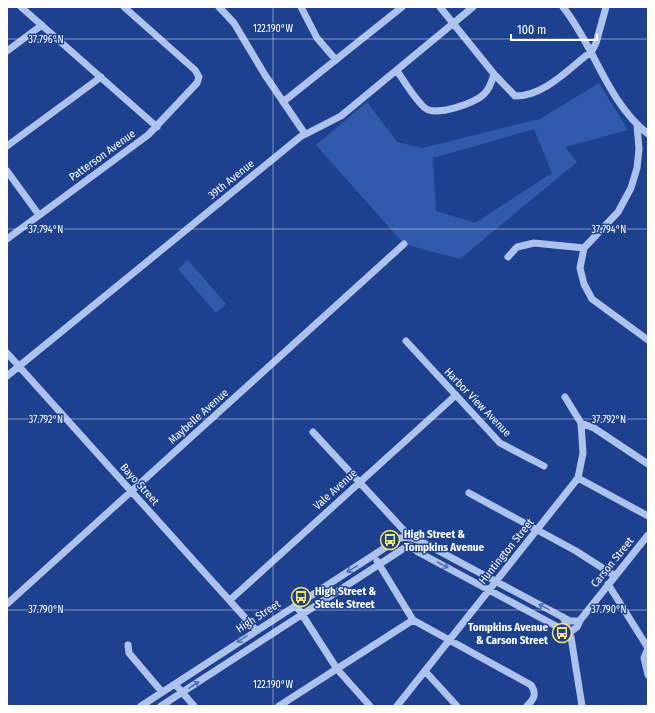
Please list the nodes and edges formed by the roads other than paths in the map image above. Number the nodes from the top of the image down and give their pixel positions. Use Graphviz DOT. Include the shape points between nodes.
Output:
graph roads {
  1 [pos="22,7"];
  2 [pos="124,7"];
  3 [pos="219,7"];
  4 [pos="301,7"];
  5 [pos="402,7"];
  6 [pos="440,7"];
  7 [pos="473,7"];
  8 [pos="563,7"];
  9 [pos="606,7"];
  10 [pos="453,24"];
  11 [pos="42,25"];
  12 [pos="7,51"];
  13 [pos="592,51"];
  14 [pos="336,60"];
  15 [pos="397,71"];
  16 [pos="494,74"];
  17 [pos="101,77"];
  18 [pos="283,102"];
  19 [pos="636,125"];
  20 [pos="157,127"];
  21 [pos="305,134"];
  22 [pos="648,134"];
  23 [pos="7,146"];
  24 [pos="7,171"];
  25 [pos="39,215"];
  26 [pos="7,239"];
  27 [pos="404,244"];
  28 [pos="584,248"];
  29 [pos="508,257"];
  30 [pos="648,340"];
  31 [pos="406,341"];
  32 [pos="7,353"];
  33 [pos="19,366"];
  34 [pos="7,376"];
  35 [pos="456,396"];
  36 [pos="565,397"];
  37 [pos="581,423"];
  38 [pos="313,432"];
  39 [pos="648,464"];
  40 [pos="544,466"];
  41 [pos="578,478"];
  42 [pos="359,483"];
  43 [pos="132,491"];
  44 [pos="469,493"];
  45 [pos="648,516"];
  46 [pos="537,530"];
  47 [pos="648,535"];
  48 [pos="409,541"];
  49 [pos="373,555"];
  50 [pos="379,564"];
  51 [pos="615,576"];
  52 [pos="496,581"];
  53 [pos="608,584"];
  54 [pos="490,589"];
  55 [pos="230,600"];
  56 [pos="7,604"];
  57 [pos="296,605"];
  58 [pos="302,614"];
  59 [pos="563,617"];
  60 [pos="413,620"];
  61 [pos="579,621"];
  62 [pos="256,630"];
  63 [pos="569,633"];
  64 [pos="448,640"];
  65 [pos="128,645"];
  66 [pos="648,648"];
  67 [pos="337,669"];
  68 [pos="425,671"];
  69 [pos="648,675"];
  70 [pos="175,684"];
  71 [pos="162,692"];
  72 [pos="182,693"];
  73 [pos="141,706"];
  74 [pos="161,706"];
  75 [pos="194,706"];
  76 [pos="281,706"];
  77 [pos="370,706"];
  78 [pos="397,706"];
  79 [pos="457,706"];
  80 [pos="528,706"];
  81 [pos="582,706"];
  1 -- 11 [label="street"];
  2 -- 20 [label="street, Patterson Avenue" via="195,70 199,77 197,83"];
  3 -- 18 [label="street" via="234,23"];
  4 -- 14 [label="street" via="317,38"];
  5 -- 14 [label="street"];
  6 -- 10 [label="street"];
  7 -- 10 [label="street, 39th Avenue"];
  8 -- 13 [label="street"];
  9 -- 13 [label="street"];
  10 -- 15 [label="street, 39th Avenue"];
  10 -- 16 [label="street"];
  11 -- 12 [label="street"];
  11 -- 17 [label="street"];
  13 -- 16 [label="street" via="547,86 525,96 515,96"];
  13 -- 19 [label="street" via="611,90"];
  14 -- 18 [label="street"];
  15 -- 16 [label="street" via="425,108 432,112 477,100 489,87"];
  15 -- 21 [label="street, 39th Avenue" via="342,116"];
  17 -- 20 [label="street"];
  17 -- 23 [label="street"];
  18 -- 21 [label="street"];
  19 -- 22 [label="street"];
  19 -- 28 [label="street" via="638,156 631,188 618,212"];
  20 -- 25 [label="street, Patterson Avenue"];
  21 -- 33 [label="street, 39th Avenue"];
  24 -- 25 [label="street"];
  25 -- 26 [label="street, Patterson Avenue"];
  27 -- 43 [label="street, Maybelle Avenue"];
  28 -- 29 [label="street" via="534,243 517,247"];
  28 -- 30 [label="street" via="580,268 592,298"];
  31 -- 35 [label="street, Harbor View Avenue"];
  32 -- 33 [label="street, Bayo Street"];
  33 -- 34 [label="street, 39th Avenue"];
  33 -- 43 [label="street, Bayo Street"];
  35 -- 40 [label="street, Harbor View Avenue" via="500,443"];
  35 -- 42 [label="street, Vale Avenue"];
  36 -- 37 [label="street, Huntington Street"];
  37 -- 39 [label="street" via="594,428"];
  37 -- 41 [label="street, Huntington Street" via="583,453"];
  38 -- 42 [label="street"];
  41 -- 45 [label="street"];
  41 -- 46 [label="street, Huntington Street"];
  42 -- 48 [label="street"];
  42 -- 55 [label="street, Vale Avenue"];
  43 -- 55 [label="street, Bayo Street"];
  43 -- 56 [label="street, Maybelle Avenue"];
  44 -- 46 [label="street"];
  46 -- 51 [label="street"];
  46 -- 52 [label="street, Huntington Street"];
  47 -- 51 [label="street, Carson Street"];
  48 -- 49 [label="street, High Street" via="400,538"];
  48 -- 50 [label="street, High Street"];
  48 -- 52 [label="street" via="424,543"];
  48 -- 54 [label="street, one-way" via="418,552"];
  49 -- 50 [label="street"];
  49 -- 57 [label="street, High Street, one-way"];
  50 -- 58 [label="street, High Street"];
  50 -- 60 [label="street"];
  51 -- 53 [label="street, Carson Street"];
  52 -- 54 [label="street, Huntington Street"];
  59 -- 52 [label="street, one-way"];
  53 -- 61 [label="street, Carson Street"];
  53 -- 66 [label="street"];
  54 -- 63 [label="street"];
  54 -- 64 [label="street, Huntington Street"];
  55 -- 62 [label="street, Bayo Street"];
  57 -- 58 [label="street"];
  57 -- 62 [label="street, High Street"];
  58 -- 67 [label="street"];
  72 -- 58 [label="street, High Street, one-way"];
  59 -- 61 [label="street" via="570,621"];
  59 -- 63 [label="street"];
  60 -- 64 [label="street"];
  60 -- 67 [label="street"];
  61 -- 63 [label="street, Carson Street" via="577,628"];
  62 -- 70 [label="street, High Street, one-way"];
  63 -- 81 [label="street"];
  64 -- 68 [label="street, Huntington Street"];
  64 -- 80 [label="street" via="531,685 535,690"];
  65 -- 71 [label="street" via="129,653"];
  66 -- 69 [label="street" via="644,658"];
  67 -- 76 [label="street"];
  67 -- 77 [label="street"];
  68 -- 78 [label="street, Huntington Street"];
  68 -- 79 [label="street"];
  70 -- 71 [label="street, High Street"];
  70 -- 72 [label="street"];
  71 -- 73 [label="street, High Street"];
  72 -- 74 [label="street, High Street"];
  72 -- 75 [label="street"];
}
